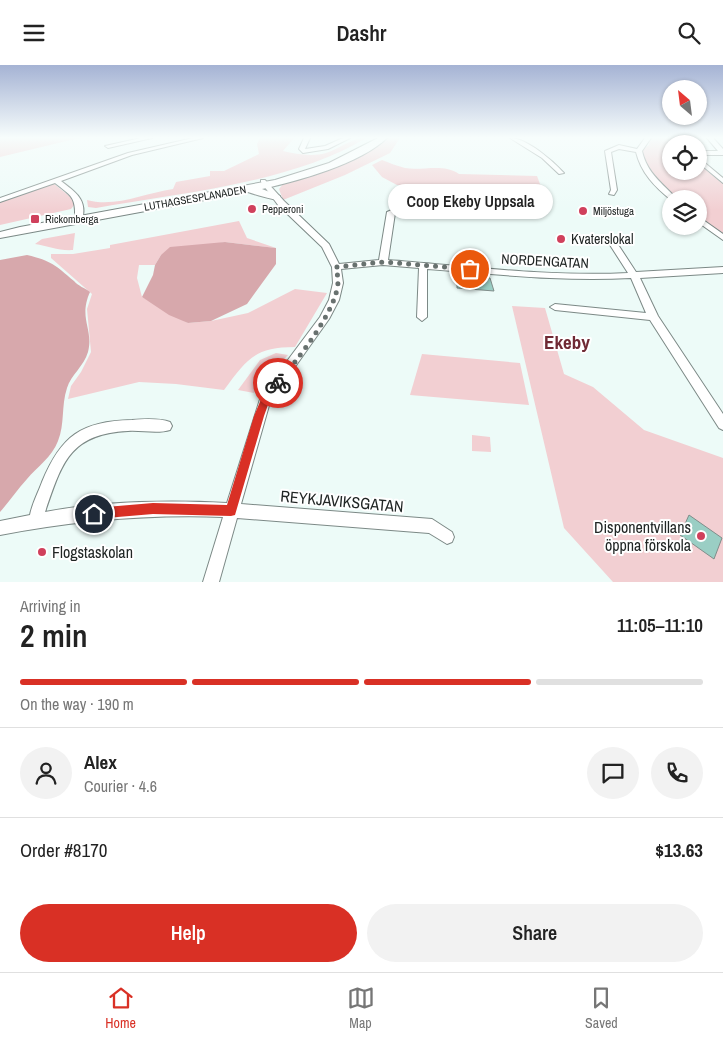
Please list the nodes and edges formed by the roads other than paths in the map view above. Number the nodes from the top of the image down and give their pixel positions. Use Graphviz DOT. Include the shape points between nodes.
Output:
graph roads {
  1 [pos="107,162"];
  2 [pos="326,162"];
  3 [pos="339,162"];
  4 [pos="549,162"];
  5 [pos="610,162"];
  6 [pos="642,162"];
  7 [pos="707,167"];
  8 [pos="561,173"];
  9 [pos="287,179"];
  10 [pos="56,180"];
  11 [pos="723,181"];
  12 [pos="265,183"];
  13 [pos="665,190"];
  14 [pos="612,194"];
  15 [pos="276,198"];
  16 [pos="0,200"];
  17 [pos="190,200"];
  18 [pos="426,210"];
  19 [pos="79,216"];
  20 [pos="707,225"];
  21 [pos="0,230"];
  22 [pos="0,235"];
  23 [pos="723,238"];
  24 [pos="614,245"];
  25 [pos="383,262"];
  26 [pos="423,266"];
  27 [pos="336,267"];
  28 [pos="723,269"];
  29 [pos="635,276"];
  30 [pos="555,307"];
  31 [pos="422,317"];
  32 [pos="653,317"];
  33 [pos="723,423"];
  34 [pos="166,426"];
  35 [pos="231,511"];
  36 [pos="37,514"];
  37 [pos="0,528"];
  38 [pos="447,537"];
  39 [pos="210,582"];
  1 -- 10 [label="street"];
  2 -- 12 [label="main road, LUTHAGSESPLANADEN"];
  3 -- 9 [label="main road, LUTHAGSESPLANADEN"];
  4 -- 8 [label="street"];
  5 -- 14 [label="street"];
  6 -- 13 [label="street"];
  7 -- 11 [label="street"];
  9 -- 12 [label="main road, LUTHAGSESPLANADEN"];
  9 -- 15 [label="main road" via="276,188"];
  10 -- 16 [label="street"];
  10 -- 19 [label="street" via="78,197"];
  12 -- 15 [label="street"];
  12 -- 17 [label="main road, LUTHAGSESPLANADEN"];
  12 -- 19 [label="main road, LUTHAGSESPLANADEN"];
  15 -- 17 [label="main road" via="259,190"];
  15 -- 27 [label="street" via="326,246"];
  17 -- 19 [label="main road, LUTHAGSESPLANADEN"];
  18 -- 25 [label="street" via="399,209 391,212"];
  19 -- 21 [label="main road, LUTHAGSESPLANADEN"];
  19 -- 22 [label="main road, LUTHAGSESPLANADEN"];
  20 -- 23 [label="street"];
  24 -- 29 [label="street"];
  25 -- 26 [label="street, NORDENGATAN"];
  25 -- 27 [label="street, NORDENGATAN"];
  26 -- 29 [label="street, NORDENGATAN" via="555,276"];
  26 -- 31 [label="street"];
  27 -- 35 [label="street" via="337,290 324,319 265,400"];
  28 -- 29 [label="street, NORDENGATAN"];
  29 -- 32 [label="street"];
  30 -- 32 [label="street"];
  32 -- 33 [label="street"];
  34 -- 36 [label="street" via="120,426 77,438 55,467"];
  35 -- 37 [label="street, REYKJAVIKSGATAN" via="153,509 43,520"];
  35 -- 38 [label="street, REYKJAVIKSGATAN" via="432,526"];
  35 -- 39 [label="street"];
}
